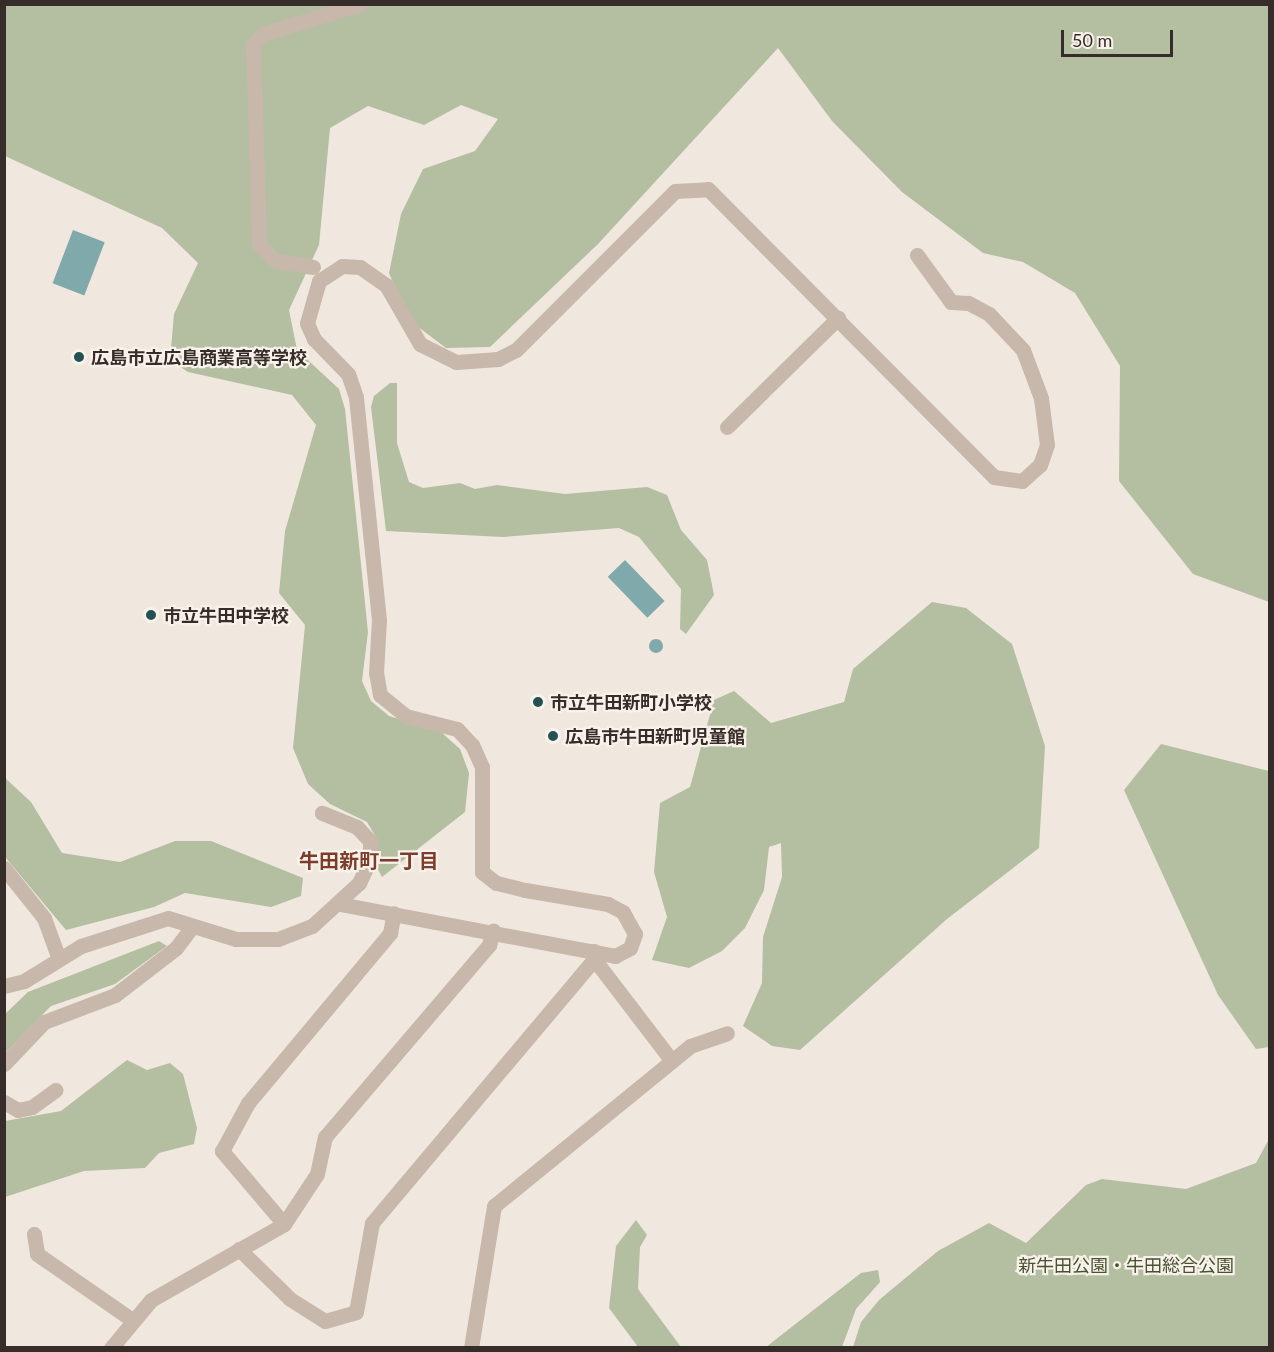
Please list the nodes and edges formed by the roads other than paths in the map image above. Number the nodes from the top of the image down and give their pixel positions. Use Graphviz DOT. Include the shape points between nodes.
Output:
graph roads {
  1 [pos="361,4"];
  2 [pos="917,255"];
  3 [pos="313,267"];
  4 [pos="838,318"];
  5 [pos="727,427"];
  6 [pos="322,813"];
  7 [pos="4,868"];
  8 [pos="340,904"];
  9 [pos="394,913"];
  10 [pos="191,928"];
  11 [pos="493,931"];
  12 [pos="594,955"];
  13 [pos="59,959"];
  14 [pos="4,986"];
  15 [pos="727,1033"];
  16 [pos="672,1061"];
  17 [pos="4,1064"];
  18 [pos="55,1090"];
  19 [pos="4,1102"];
  20 [pos="284,1224"];
  21 [pos="34,1234"];
  22 [pos="239,1249"];
  23 [pos="130,1319"];
  24 [pos="111,1347"];
  25 [pos="471,1347"];
  1 -- 3 [label="street" via="265,33 253,44 259,244 274,260"];
  2 -- 4 [label="street" via="951,302 968,303 989,314 1023,350 1041,398 1047,445 1040,465 1023,481 994,477"];
  4 -- 5 [label="street"];
  4 -- 12 [label="street" via="722,197 695,187 675,191 516,350 498,359 456,362 435,353 408,331 386,285 360,267 330,271 312,292 307,323 314,339 348,374 356,397 379,620 376,673 380,695 406,716 457,729 482,767 482,872 496,883 623,912 634,934 630,948 615,956"];
  6 -- 8 [label="street" via="357,828 370,841 362,875"];
  7 -- 13 [label="street" via="44,918"];
  8 -- 9 [label="street"];
  8 -- 10 [label="street" via="312,926 278,939 236,939"];
  9 -- 11 [label="street"];
  9 -- 20 [label="street" via="390,933 248,1103 222,1151"];
  10 -- 13 [label="street" via="168,918"];
  10 -- 17 [label="street" via="176,948 116,995 44,1022"];
  11 -- 12 [label="street"];
  11 -- 20 [label="street" via="489,945 325,1137 317,1174"];
  12 -- 16 [label="street"];
  12 -- 22 [label="street" via="372,1223 356,1312 325,1321 290,1299"];
  13 -- 14 [label="street" via="24,981"];
  15 -- 16 [label="street" via="690,1046"];
  16 -- 25 [label="street" via="494,1206"];
  18 -- 19 [label="street" via="32,1107 18,1110"];
  20 -- 22 [label="street"];
  21 -- 23 [label="street" via="37,1254"];
  22 -- 23 [label="street" via="159,1295"];
  23 -- 24 [label="street"];
}
